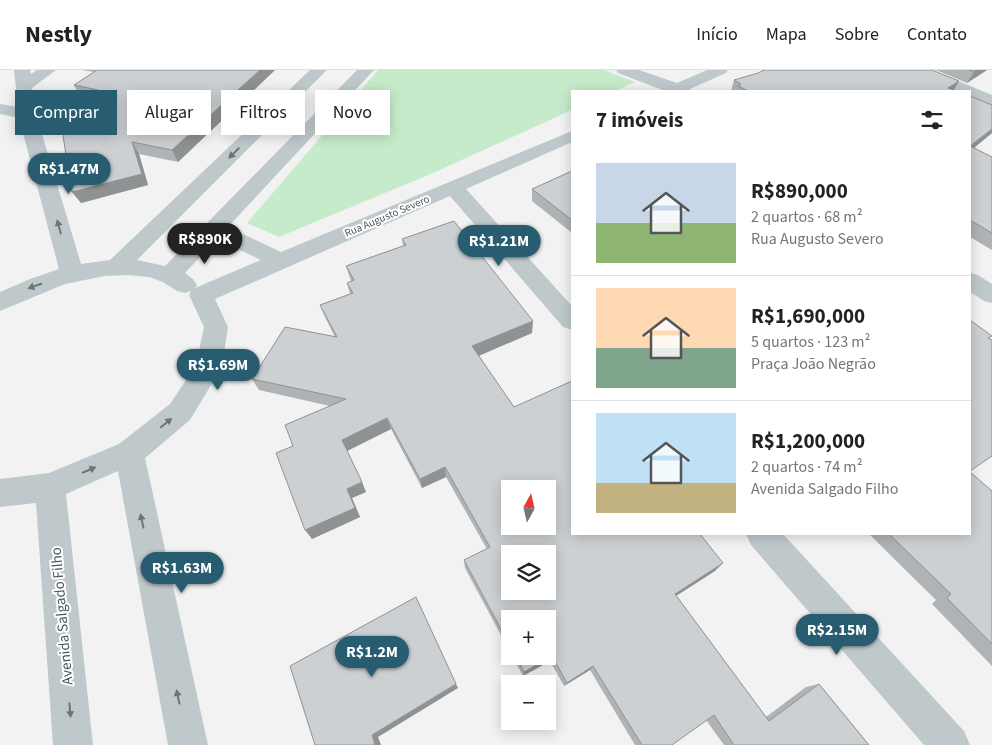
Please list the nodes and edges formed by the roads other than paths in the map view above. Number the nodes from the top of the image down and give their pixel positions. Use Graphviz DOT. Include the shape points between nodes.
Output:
graph roads {
  1 [pos="48,70"];
  2 [pos="319,70"];
  3 [pos="366,70"];
  4 [pos="624,70"];
  5 [pos="720,70"];
  6 [pos="917,70"];
  7 [pos="24,78"];
  8 [pos="678,90"];
  9 [pos="964,90"];
  10 [pos="971,93"];
  11 [pos="992,101"];
  12 [pos="0,109"];
  13 [pos="15,115"];
  14 [pos="33,135"];
  15 [pos="571,136"];
  16 [pos="454,188"];
  17 [pos="214,229"];
  18 [pos="282,261"];
  19 [pos="117,267"];
  20 [pos="72,274"];
  21 [pos="170,275"];
  22 [pos="971,282"];
  23 [pos="992,295"];
  24 [pos="201,296"];
  25 [pos="0,302"];
  26 [pos="571,320"];
  27 [pos="129,454"];
  28 [pos="50,487"];
  29 [pos="0,493"];
  30 [pos="763,535"];
  31 [pos="73,745"];
  32 [pos="188,745"];
  33 [pos="950,745"];
  1 -- 7 [label="street"];
  2 -- 19 [label="street, one-way"];
  3 -- 17 [label="street"];
  4 -- 8 [label="street"];
  5 -- 8 [label="street"];
  6 -- 9 [label="street"];
  10 -- 11 [label="street"];
  12 -- 13 [label="street"];
  20 -- 14 [label="street, one-way"];
  15 -- 16 [label="street, Rua Augusto Severo"];
  16 -- 18 [label="street, Rua Augusto Severo"];
  16 -- 26 [label="street"];
  17 -- 18 [label="street"];
  17 -- 21 [label="street"];
  18 -- 24 [label="street, Rua Augusto Severo"];
  19 -- 20 [label="street"];
  19 -- 21 [label="street"];
  20 -- 25 [label="street, one-way" via="18,292"];
  21 -- 24 [label="street"];
  22 -- 23 [label="street"];
  27 -- 24 [label="street, one-way" via="180,412 209,367 216,327"];
  28 -- 27 [label="street, one-way"];
  32 -- 27 [label="street, one-way"];
  28 -- 29 [label="street"];
  28 -- 31 [label="street, Avenida Salgado Filho, one-way"];
  30 -- 33 [label="street"];
}
